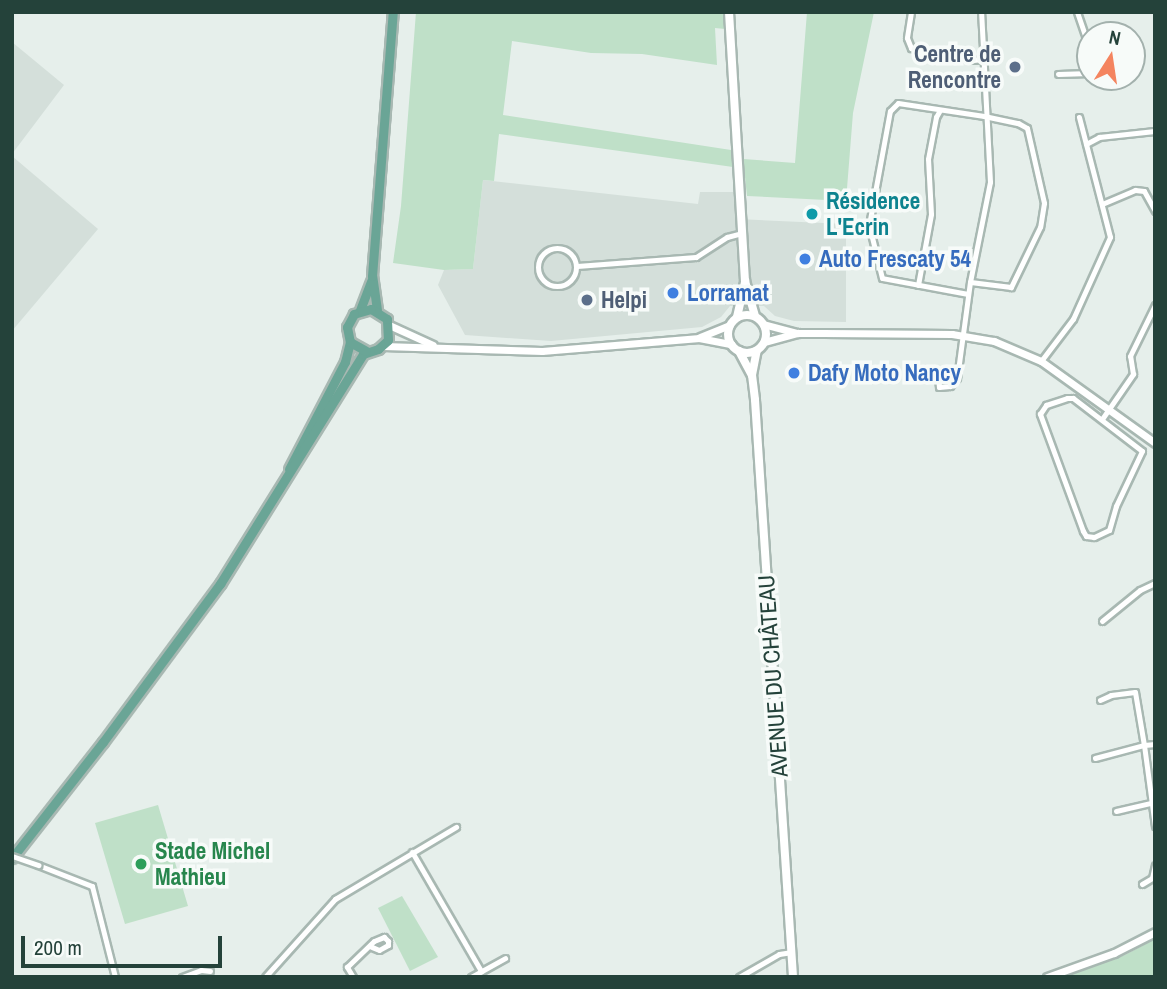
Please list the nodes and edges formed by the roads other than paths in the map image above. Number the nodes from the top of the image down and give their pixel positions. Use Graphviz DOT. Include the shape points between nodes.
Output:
graph roads {
  1 [pos="393,12"];
  2 [pos="730,12"];
  3 [pos="911,12"];
  4 [pos="981,12"];
  5 [pos="984,59"];
  6 [pos="1076,73"];
  7 [pos="1058,74"];
  8 [pos="940,110"];
  9 [pos="987,117"];
  10 [pos="1079,117"];
  11 [pos="1155,131"];
  12 [pos="1086,144"];
  13 [pos="1102,204"];
  14 [pos="1155,211"];
  15 [pos="742,233"];
  16 [pos="576,266"];
  17 [pos="372,276"];
  18 [pos="745,281"];
  19 [pos="970,282"];
  20 [pos="918,285"];
  21 [pos="968,294"];
  22 [pos="1155,305"];
  23 [pos="360,310"];
  24 [pos="377,310"];
  25 [pos="755,316"];
  26 [pos="737,317"];
  27 [pos="763,324"];
  28 [pos="389,325"];
  29 [pos="730,325"];
  30 [pos="798,333"];
  31 [pos="961,334"];
  32 [pos="699,338"];
  33 [pos="350,342"];
  34 [pos="764,342"];
  35 [pos="731,344"];
  36 [pos="383,345"];
  37 [pos="437,347"];
  38 [pos="757,349"];
  39 [pos="366,351"];
  40 [pos="739,351"];
  41 [pos="1041,361"];
  42 [pos="957,371"];
  43 [pos="752,375"];
  44 [pos="1108,409"];
  45 [pos="1102,419"];
  46 [pos="1155,443"];
  47 [pos="279,490"];
  48 [pos="1155,583"];
  49 [pos="1101,621"];
  50 [pos="1100,700"];
  51 [pos="1155,744"];
  52 [pos="1144,745"];
  53 [pos="1095,758"];
  54 [pos="1152,803"];
  55 [pos="1116,811"];
  56 [pos="1155,825"];
  57 [pos="456,827"];
  58 [pos="412,852"];
  59 [pos="12,857"];
  60 [pos="1155,865"];
  61 [pos="1142,884"];
  62 [pos="1155,932"];
  63 [pos="372,947"];
  64 [pos="792,951"];
  65 [pos="505,958"];
  66 [pos="210,971"];
  67 [pos="481,971"];
  68 [pos="115,977"];
  69 [pos="182,977"];
  70 [pos="265,977"];
  71 [pos="353,977"];
  72 [pos="471,977"];
  73 [pos="739,977"];
  74 [pos="793,977"];
  75 [pos="1047,977"];
  1 -- 17 [label="main road"];
  2 -- 15 [label="main road"];
  3 -- 5 [label="street" via="908,46"];
  4 -- 5 [label="street"];
  5 -- 9 [label="street"];
  6 -- 7 [label="street"];
  8 -- 9 [label="street"];
  8 -- 20 [label="street" via="928,159 931,214"];
  8 -- 20 [label="street" via="898,103 892,108 869,225 883,278"];
  9 -- 19 [label="street" via="990,182"];
  9 -- 19 [label="street" via="1027,128 1044,203 1040,227 1011,287"];
  10 -- 12 [label="street"];
  11 -- 12 [label="street" via="1099,137"];
  12 -- 13 [label="street"];
  13 -- 14 [label="street" via="1135,190 1144,191"];
  13 -- 41 [label="street" via="1109,242 1073,319"];
  15 -- 16 [label="street" via="696,257"];
  15 -- 18 [label="main road"];
  16 -- 16 [label="street" via="575,276 563,286 548,284 539,271 542,256 555,248 569,252"];
  17 -- 23 [label="main road"];
  17 -- 24 [label="main road"];
  18 -- 25 [label="main road"];
  18 -- 26 [label="main road"];
  19 -- 21 [label="street"];
  20 -- 21 [label="street"];
  21 -- 31 [label="street"];
  22 -- 44 [label="street" via="1130,356 1133,374"];
  23 -- 24 [label="main road"];
  23 -- 33 [label="main road" via="349,320"];
  24 -- 28 [label="main road"];
  25 -- 26 [label="main road"];
  25 -- 27 [label="main road"];
  26 -- 29 [label="main road"];
  27 -- 30 [label="street"];
  27 -- 34 [label="main road"];
  28 -- 36 [label="main road"];
  28 -- 37 [label="street"];
  29 -- 32 [label="street"];
  29 -- 35 [label="main road"];
  30 -- 31 [label="street"];
  30 -- 34 [label="street"];
  31 -- 41 [label="street" via="1006,345"];
  31 -- 42 [label="street"];
  32 -- 35 [label="street"];
  32 -- 37 [label="street" via="542,351"];
  33 -- 39 [label="main road"];
  33 -- 47 [label="main road" via="345,362"];
  34 -- 38 [label="main road"];
  35 -- 40 [label="main road"];
  36 -- 37 [label="street"];
  36 -- 39 [label="main road"];
  38 -- 40 [label="main road"];
  38 -- 43 [label="main road, AVENUE DU CHÂTEAU"];
  39 -- 47 [label="main road"];
  40 -- 43 [label="main road, AVENUE DU CHÂTEAU"];
  41 -- 44 [label="street"];
  43 -- 64 [label="main road, AVENUE DU CHÂTEAU"];
  44 -- 45 [label="street"];
  44 -- 46 [label="street"];
  45 -- 45 [label="street" via="1070,398 1040,411 1083,531 1091,538 1110,530 1116,506 1142,452"];
  47 -- 59 [label="main road" via="186,631"];
  48 -- 49 [label="street"];
  50 -- 52 [label="street" via="1136,692"];
  51 -- 52 [label="street"];
  52 -- 53 [label="street"];
  52 -- 54 [label="street"];
  54 -- 55 [label="street"];
  54 -- 56 [label="street"];
  57 -- 58 [label="street"];
  58 -- 67 [label="street"];
  58 -- 70 [label="street" via="335,899"];
  59 -- 68 [label="street, bridge" via="82,881 94,891"];
  60 -- 61 [label="street" via="1152,878"];
  62 -- 75 [label="street"];
  63 -- 71 [label="street" via="347,967"];
  64 -- 73 [label="street"];
  64 -- 74 [label="main road, AVENUE DU CHÂTEAU"];
  65 -- 67 [label="street"];
  66 -- 69 [label="street"];
  67 -- 72 [label="street"];
}
